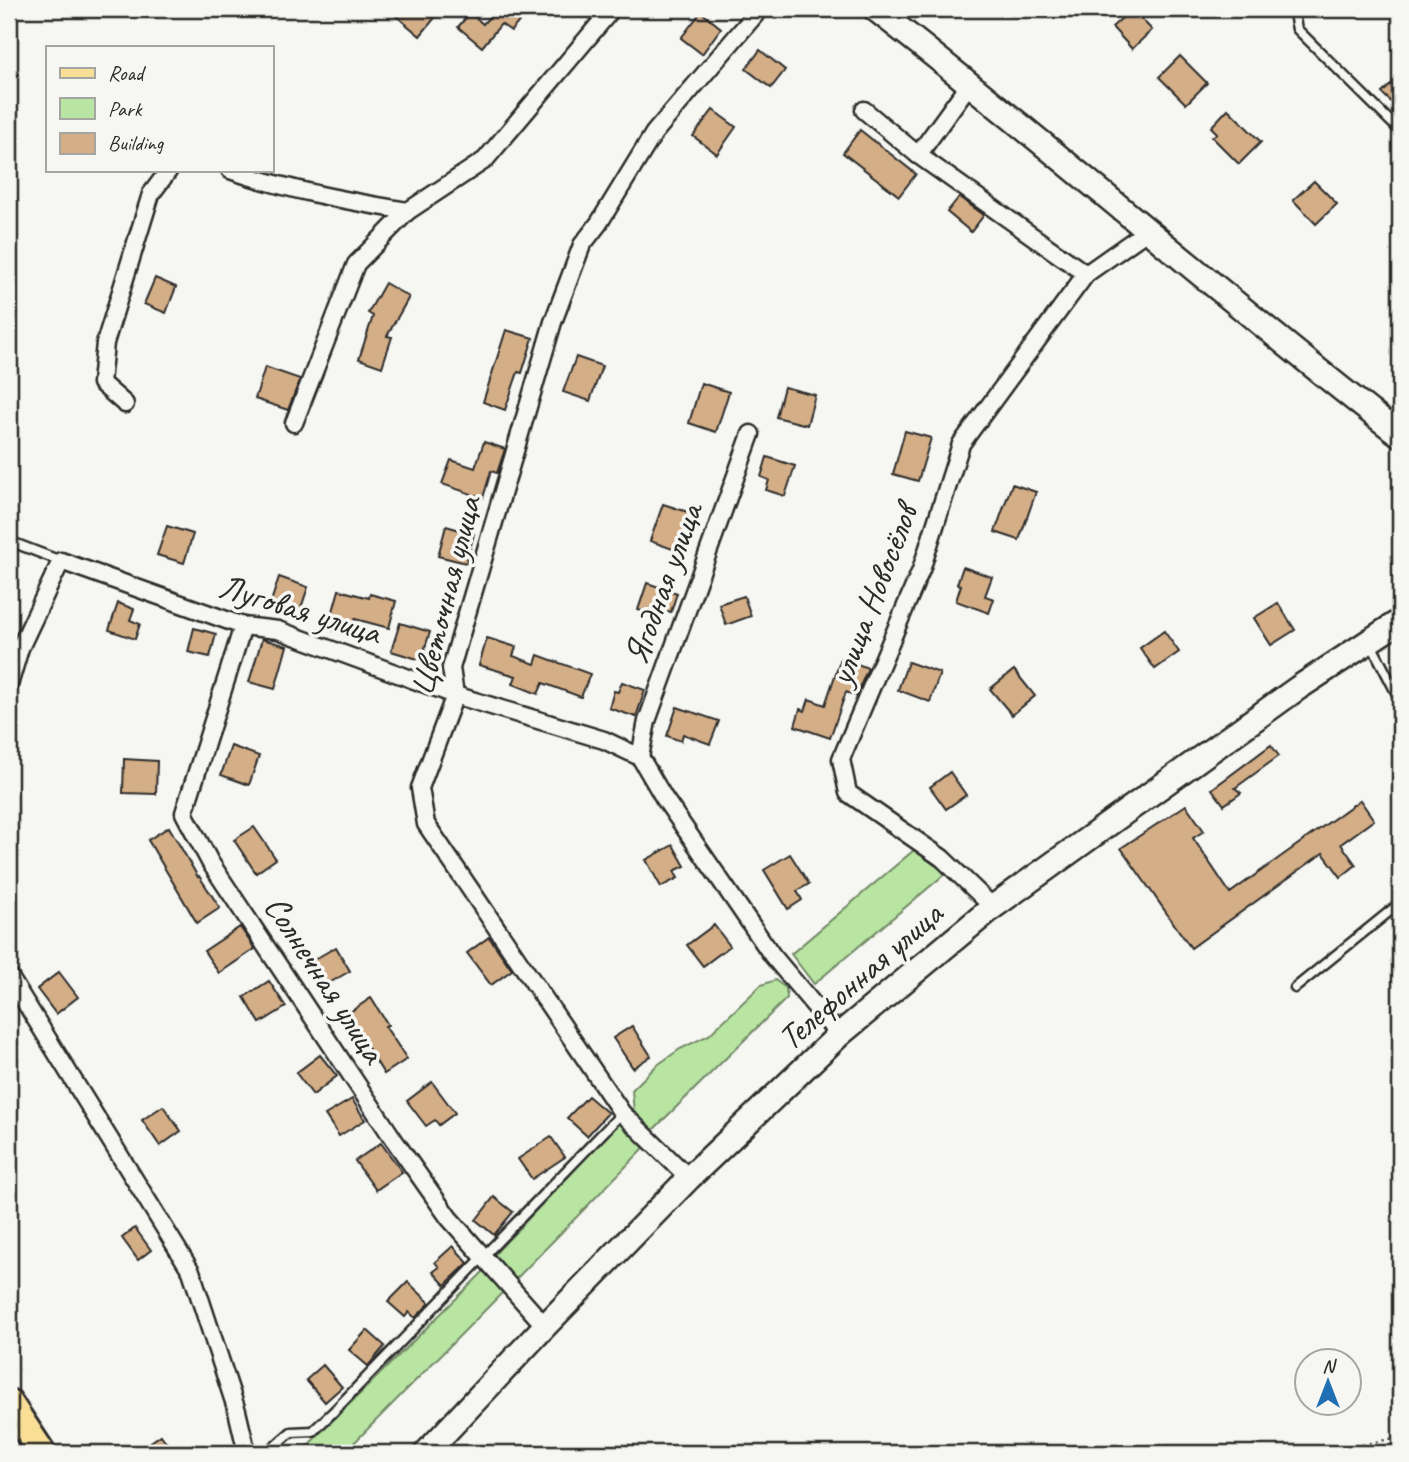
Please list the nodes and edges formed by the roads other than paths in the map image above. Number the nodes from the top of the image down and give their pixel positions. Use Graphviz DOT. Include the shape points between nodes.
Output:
graph roads {
  1 [pos="612,9"];
  2 [pos="760,9"];
  3 [pos="875,9"];
  4 [pos="1293,9"];
  5 [pos="970,83"];
  6 [pos="864,110"];
  7 [pos="1400,131"];
  8 [pos="918,155"];
  9 [pos="167,172"];
  10 [pos="236,172"];
  11 [pos="408,211"];
  12 [pos="1147,231"];
  13 [pos="1086,274"];
  14 [pos="125,404"];
  15 [pos="294,423"];
  16 [pos="751,434"];
  17 [pos="1400,435"];
  18 [pos="9,541"];
  19 [pos="61,561"];
  20 [pos="1400,621"];
  21 [pos="243,626"];
  22 [pos="1370,642"];
  23 [pos="9,685"];
  24 [pos="455,695"];
  25 [pos="1400,700"];
  26 [pos="640,757"];
  27 [pos="1400,903"];
  28 [pos="993,907"];
  29 [pos="9,976"];
  30 [pos="1295,988"];
  31 [pos="839,1035"];
  32 [pos="622,1113"];
  33 [pos="689,1178"];
  34 [pos="482,1258"];
  35 [pos="545,1326"];
  36 [pos="9,1403"];
  37 [pos="41,1453"];
  38 [pos="247,1453"];
  39 [pos="267,1453"];
  40 [pos="426,1453"];
  1 -- 11 [label="street" via="485,160"];
  2 -- 24 [label="street, Цветочная улица" via="654,133 582,245 553,322 452,668"];
  3 -- 5 [label="street"];
  4 -- 7 [label="lane" via="1297,30"];
  5 -- 8 [label="street"];
  5 -- 12 [label="street"];
  6 -- 8 [label="street"];
  8 -- 13 [label="street"];
  9 -- 14 [label="street" via="150,194 105,343 101,383"];
  10 -- 11 [label="street" via="330,199"];
  11 -- 15 [label="street" via="356,264"];
  12 -- 13 [label="street, улица Новосёлов"];
  12 -- 17 [label="street"];
  13 -- 28 [label="street, улица Новосёлов" via="961,444 921,570 841,759 848,793 942,858"];
  16 -- 26 [label="street, Ягодная улица" via="647,721"];
  18 -- 19 [label="lane"];
  19 -- 21 [label="street, Луговая улица"];
  19 -- 23 [label="street" via="20,648"];
  20 -- 22 [label="street, Телефонная улица"];
  21 -- 24 [label="street, Луговая улица" via="278,630"];
  21 -- 34 [label="street, Солнечная улица" via="184,813 210,862 394,1140"];
  22 -- 25 [label="lane"];
  22 -- 28 [label="street, Телефонная улица" via="1298,688"];
  24 -- 26 [label="street, Луговая улица" via="604,740"];
  24 -- 32 [label="street, Цветочная улица" via="420,788 426,824"];
  26 -- 31 [label="street" via="772,955"];
  27 -- 30 [label="lane"];
  28 -- 31 [label="street, Телефонная улица"];
  29 -- 38 [label="street" via="191,1271"];
  31 -- 33 [label="street, Телефонная улица"];
  32 -- 33 [label="street, Цветочная улица"];
  32 -- 34 [label="lane"];
  33 -- 35 [label="street, Телефонная улица"];
  34 -- 35 [label="street, Солнечная улица"];
  34 -- 39 [label="lane" via="313,1431 291,1432"];
  35 -- 40 [label="street, Телефонная улица"];
  36 -- 37 [label="main road"];
}
